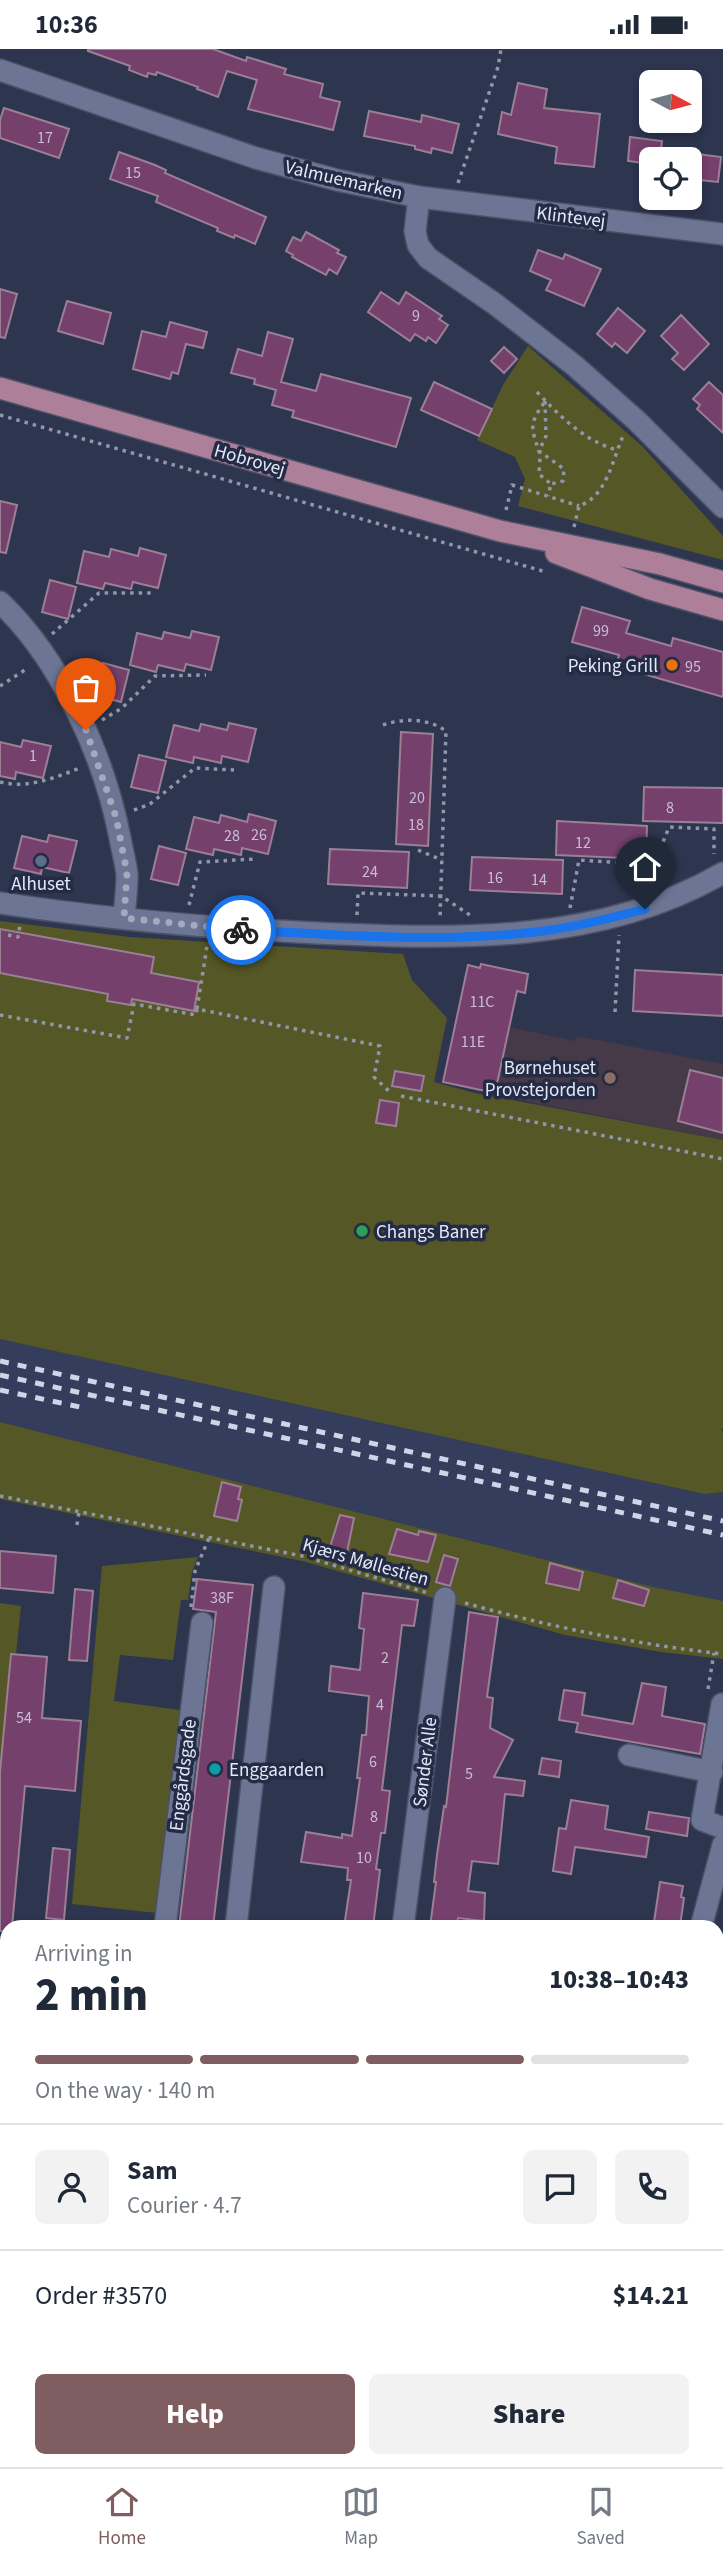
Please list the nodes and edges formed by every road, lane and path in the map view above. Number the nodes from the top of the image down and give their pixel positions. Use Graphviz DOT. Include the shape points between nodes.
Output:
graph roads {
  1 [pos="501,49"];
  2 [pos="0,70"];
  3 [pos="419,197"];
  4 [pos="451,201"];
  5 [pos="723,234"];
  6 [pos="0,388"];
  7 [pos="537,392"];
  8 [pos="545,401"];
  9 [pos="0,415"];
  10 [pos="631,415"];
  11 [pos="617,450"];
  12 [pos="539,451"];
  13 [pos="551,484"];
  14 [pos="548,496"];
  15 [pos="579,506"];
  16 [pos="723,507"];
  17 [pos="506,510"];
  18 [pos="576,520"];
  19 [pos="500,531"];
  20 [pos="555,574"];
  21 [pos="723,582"];
  22 [pos="153,593"];
  23 [pos="0,601"];
  24 [pos="723,610"];
  25 [pos="41,652"];
  26 [pos="206,675"];
  27 [pos="0,686"];
  28 [pos="383,725"];
  29 [pos="86,730"];
  30 [pos="98,760"];
  31 [pos="234,769"];
  32 [pos="0,782"];
  33 [pos="116,817"];
  34 [pos="418,850"];
  35 [pos="255,859"];
  36 [pos="442,860"];
  37 [pos="718,876"];
  38 [pos="441,896"];
  39 [pos="0,904"];
  40 [pos="620,916"];
  41 [pos="124,918"];
  42 [pos="184,924"];
  43 [pos="210,927"];
  44 [pos="567,927"];
  45 [pos="356,935"];
  46 [pos="439,937"];
  47 [pos="197,1009"];
  48 [pos="615,1011"];
  49 [pos="0,1015"];
  50 [pos="390,1093"];
  51 [pos="401,1096"];
  52 [pos="723,1159"];
  53 [pos="0,1496"];
  54 [pos="79,1512"];
  55 [pos="77,1525"];
  56 [pos="209,1538"];
  57 [pos="274,1587"];
  58 [pos="445,1598"];
  59 [pos="202,1623"];
  60 [pos="723,1654"];
  61 [pos="722,1704"];
  62 [pos="629,1755"];
  63 [pos="712,1772"];
  64 [pos="723,1828"];
  65 [pos="723,1845"];
  66 [pos="165,1920"];
  67 [pos="237,1920"];
  68 [pos="405,1920"];
  69 [pos="703,1920"];
  1 -- 4 [label="path"];
  2 -- 3 [label="street, Valmuemarken" via="256,158"];
  3 -- 4 [label="street, Klintevej"];
  3 -- 10 [label="street, Valmuemarken" via="415,231 428,258 495,304"];
  4 -- 5 [label="street, Klintevej"];
  6 -- 19 [label="main road, Hobrovej"];
  7 -- 8 [label="path"];
  8 -- 11 [label="path" via="597,445"];
  8 -- 12 [label="path" via="546,436"];
  8 -- 12 [label="path" via="534,418 534,443"];
  9 -- 20 [label="path"];
  10 -- 11 [label="path"];
  10 -- 16 [label="street, Valmuemarken"];
  11 -- 15 [label="path" via="601,491"];
  12 -- 13 [label="path" via="539,474"];
  12 -- 13 [label="path" via="565,469 563,481"];
  13 -- 14 [label="path"];
  14 -- 15 [label="path"];
  14 -- 17 [label="path" via="512,485"];
  15 -- 18 [label="path"];
  19 -- 21 [label="main road, Hobrovej" via="660,563"];
  19 -- 24 [label="main road, Hobrovej" via="650,589"];
  22 -- 25 [label="path" via="99,593"];
  23 -- 25 [label="street"];
  25 -- 27 [label="path"];
  25 -- 29 [label="street"];
  26 -- 29 [label="path" via="155,676 122,708"];
  28 -- 36 [label="path" via="397,720 434,723 446,731"];
  29 -- 30 [label="street"];
  30 -- 32 [label="path" via="45,781"];
  30 -- 33 [label="street"];
  31 -- 33 [label="path" via="195,768 149,804"];
  33 -- 41 [label="street" via="127,873"];
  34 -- 36 [label="path"];
  35 -- 42 [label="path" via="200,862"];
  36 -- 38 [label="path"];
  37 -- 40 [label="street"];
  37 -- 44 [label="path" via="714,829 669,827 654,866 579,860"];
  38 -- 45 [label="path" via="358,893"];
  38 -- 46 [label="path"];
  39 -- 41 [label="street"];
  40 -- 44 [label="street"];
  40 -- 48 [label="path"];
  41 -- 42 [label="street"];
  42 -- 43 [label="street"];
  43 -- 45 [label="street"];
  43 -- 47 [label="path"];
  44 -- 46 [label="street"];
  45 -- 46 [label="street"];
  47 -- 49 [label="path" via="196,1015 134,1004 127,1038"];
  47 -- 50 [label="path" via="380,1046 374,1077"];
  51 -- 52 [label="path"];
  53 -- 54 [label="path, Kjærs Møllestien"];
  54 -- 55 [label="path"];
  54 -- 56 [label="path, Kjærs Møllestien"];
  56 -- 58 [label="path, Kjærs Møllestien" via="302,1556"];
  56 -- 59 [label="path" via="194,1577 190,1615"];
  57 -- 67 [label="street"];
  58 -- 60 [label="path, Kjærs Møllestien" via="610,1639"];
  58 -- 68 [label="street, Sønder Alle"];
  59 -- 66 [label="street, Enggårdsgade"];
  61 -- 63 [label="street"];
  62 -- 63 [label="street"];
  63 -- 64 [label="street" via="702,1821"];
  65 -- 69 [label="street"];
}
